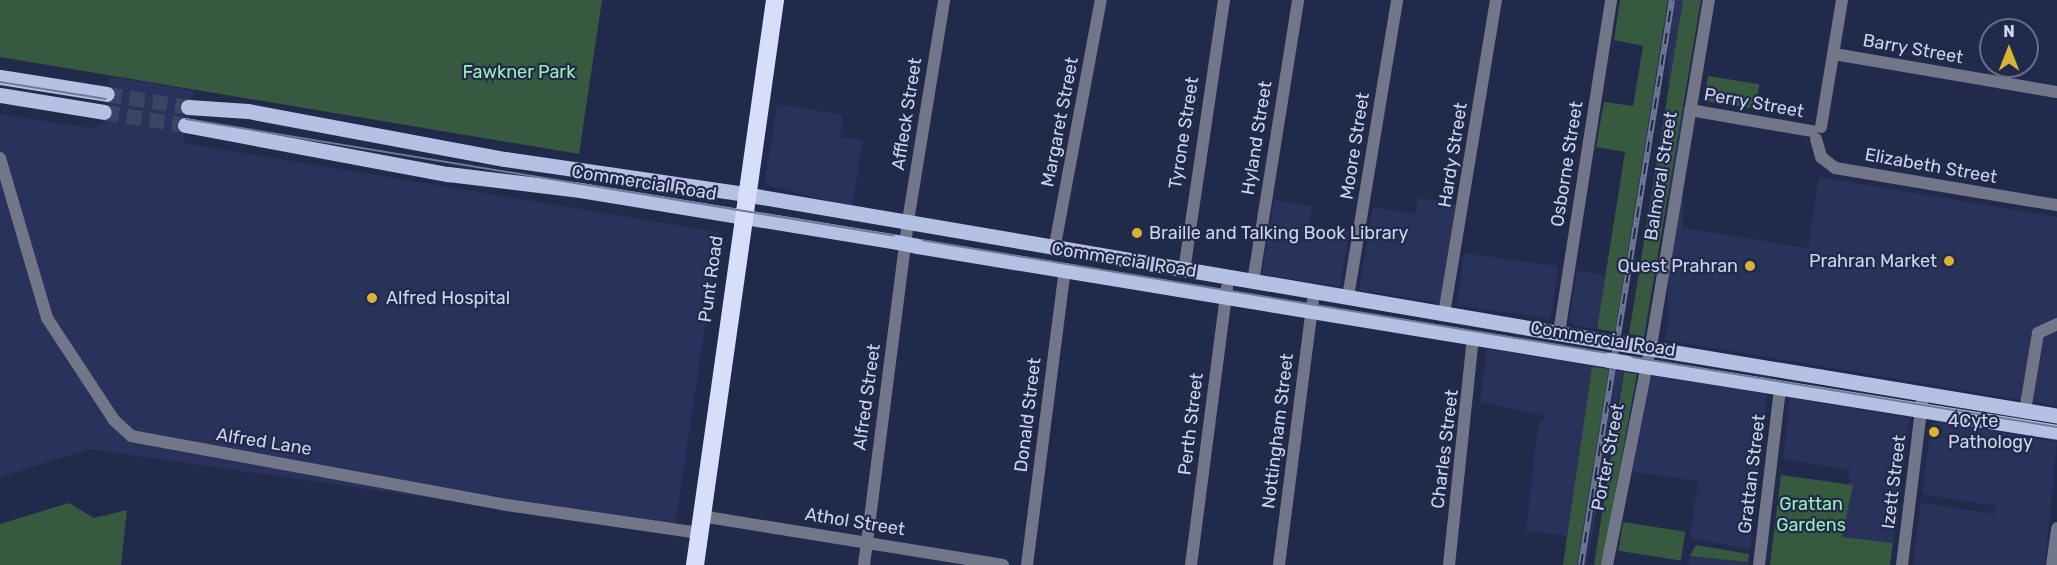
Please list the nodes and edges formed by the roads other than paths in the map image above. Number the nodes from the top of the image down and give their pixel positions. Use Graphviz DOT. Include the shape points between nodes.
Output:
graph roads {
  1 [pos="775,0"];
  2 [pos="944,0"];
  3 [pos="1101,0"];
  4 [pos="1224,0"];
  5 [pos="1298,0"];
  6 [pos="1397,0"];
  7 [pos="1496,0"];
  8 [pos="1611,0"];
  9 [pos="1709,0"];
  10 [pos="1842,0"];
  11 [pos="1834,54"];
  12 [pos="0,77"];
  13 [pos="2057,92"];
  14 [pos="0,94"];
  15 [pos="107,94"];
  16 [pos="188,107"];
  17 [pos="1690,110"];
  18 [pos="104,112"];
  19 [pos="185,125"];
  20 [pos="1816,133"];
  21 [pos="452,148"];
  22 [pos="0,158"];
  23 [pos="448,174"];
  24 [pos="744,194"];
  25 [pos="2057,205"];
  26 [pos="740,218"];
  27 [pos="907,237"];
  28 [pos="1054,250"];
  29 [pos="1065,270"];
  30 [pos="1184,271"];
  31 [pos="1254,282"];
  32 [pos="1226,292"];
  33 [pos="1348,297"];
  34 [pos="1313,306"];
  35 [pos="1444,314"];
  36 [pos="2057,324"];
  37 [pos="1559,333"];
  38 [pos="1473,337"];
  39 [pos="1647,357"];
  40 [pos="1780,388"];
  41 [pos="1922,407"];
  42 [pos="2025,411"];
  43 [pos="2057,416"];
  44 [pos="2057,432"];
  45 [pos="700,524"];
  46 [pos="2057,528"];
  47 [pos="866,543"];
  48 [pos="695,565"];
  49 [pos="864,565"];
  50 [pos="1003,565"];
  51 [pos="1027,565"];
  52 [pos="1191,565"];
  53 [pos="1279,565"];
  54 [pos="1449,565"];
  55 [pos="1607,565"];
  56 [pos="1759,565"];
  57 [pos="1902,565"];
  58 [pos="2052,565"];
  1 -- 24 [label="highway, Punt Road"];
  2 -- 27 [label="street, Affleck Street"];
  3 -- 28 [label="street, Margaret Street"];
  4 -- 30 [label="street, Tyrone Street"];
  5 -- 31 [label="street, Hyland Street"];
  6 -- 33 [label="street, Moore Street"];
  7 -- 35 [label="street, Hardy Street"];
  8 -- 37 [label="street, Osborne Street"];
  9 -- 17 [label="street, Balmoral Street"];
  10 -- 11 [label="street"];
  11 -- 13 [label="street, Barry Street"];
  11 -- 20 [label="street"];
  12 -- 15 [label="main road"];
  14 -- 18 [label="main road"];
  16 -- 21 [label="main road, Commercial Road" via="249,111"];
  17 -- 20 [label="street, Perry Street"];
  17 -- 39 [label="street, Balmoral Street"];
  19 -- 23 [label="main road, Commercial Road"];
  20 -- 25 [label="street, Elizabeth Street" via="1821,157 1835,168"];
  21 -- 23 [label="main road"];
  21 -- 24 [label="main road, Commercial Road"];
  22 -- 45 [label="street, Alfred Lane" via="47,318 130,436 514,506"];
  23 -- 26 [label="main road, Commercial Road" via="580,190"];
  24 -- 26 [label="highway, Punt Road"];
  24 -- 27 [label="main road, Commercial Road"];
  26 -- 27 [label="main road, Commercial Road"];
  26 -- 45 [label="highway, Punt Road"];
  27 -- 28 [label="main road, Commercial Road"];
  27 -- 29 [label="main road, Commercial Road"];
  27 -- 47 [label="street, Alfred Street"];
  28 -- 30 [label="main road, Commercial Road"];
  29 -- 32 [label="main road, Commercial Road"];
  29 -- 51 [label="street, Donald Street"];
  30 -- 31 [label="main road, Commercial Road"];
  31 -- 33 [label="main road, Commercial Road"];
  32 -- 34 [label="main road, Commercial Road"];
  32 -- 52 [label="street, Perth Street"];
  33 -- 35 [label="main road, Commercial Road"];
  34 -- 38 [label="main road, Commercial Road"];
  34 -- 53 [label="street, Nottingham Street"];
  35 -- 37 [label="main road, Commercial Road"];
  36 -- 42 [label="street" via="2038,333"];
  37 -- 39 [label="main road, Commercial Road, bridge" via="1630,345"];
  38 -- 39 [label="main road, Commercial Road, bridge" via="1627,363"];
  38 -- 54 [label="street, Charles Street" via="1474,365"];
  39 -- 40 [label="main road, Commercial Road"];
  39 -- 42 [label="main road, Commercial Road"];
  39 -- 55 [label="street, Porter Street"];
  40 -- 41 [label="main road, Commercial Road"];
  40 -- 56 [label="street, Grattan Street"];
  41 -- 44 [label="main road, Commercial Road"];
  41 -- 57 [label="street, Izett Street"];
  42 -- 43 [label="main road, Commercial Road"];
  45 -- 47 [label="street, Athol Street"];
  45 -- 48 [label="highway, Punt Road"];
  46 -- 58 [label="street"];
  47 -- 49 [label="street, Alfred Street"];
  47 -- 50 [label="street, Athol Street"];
}
